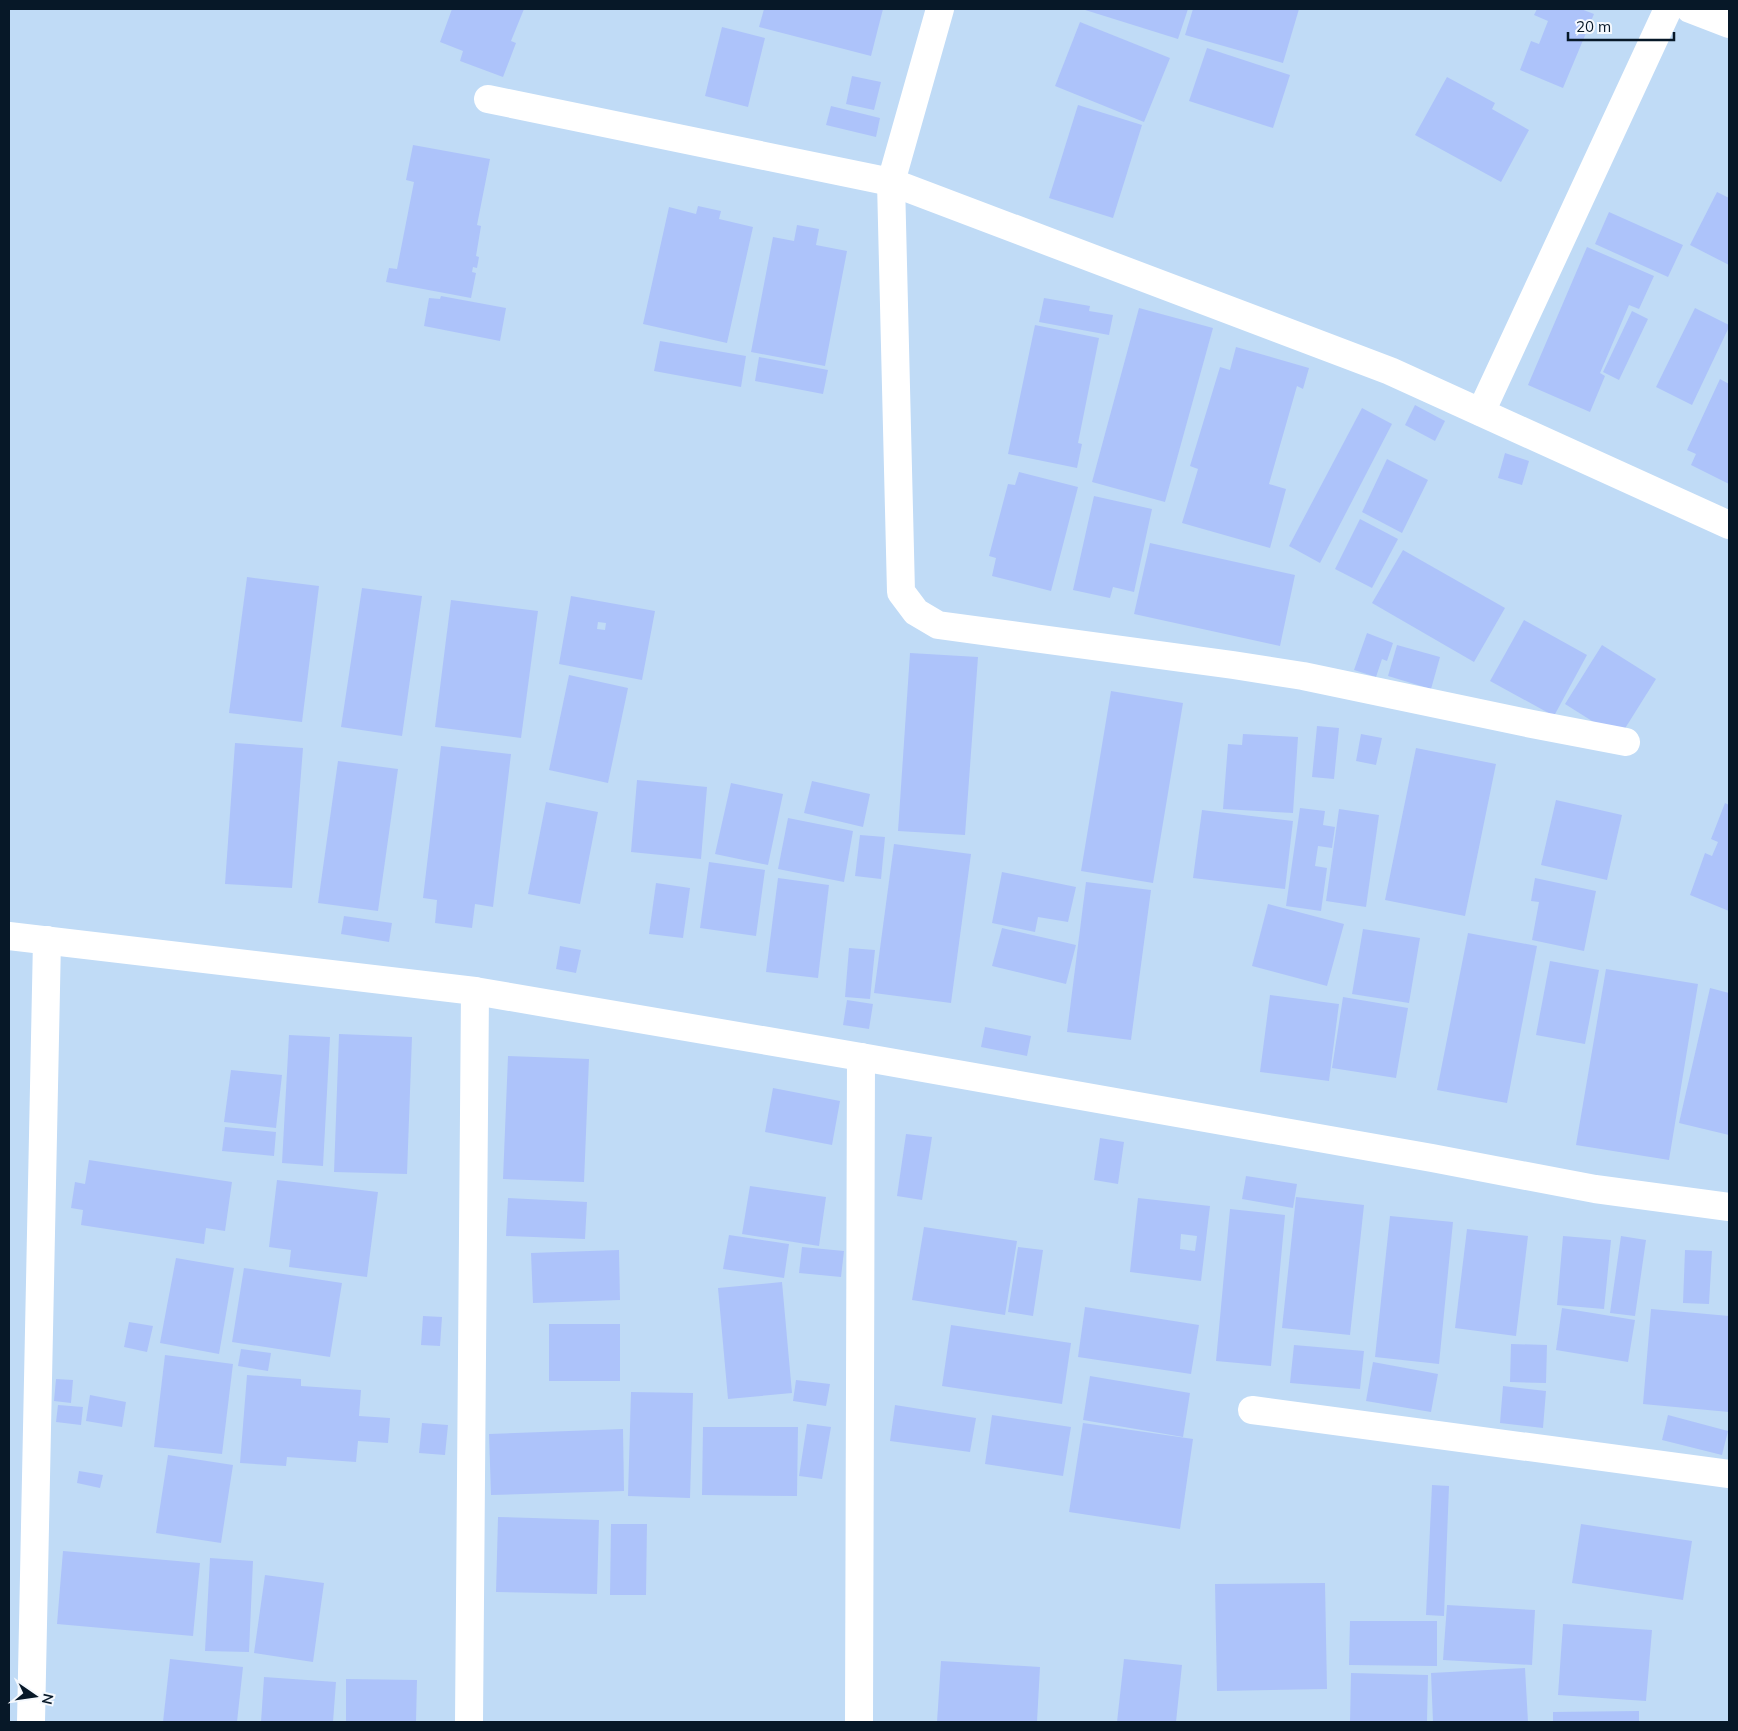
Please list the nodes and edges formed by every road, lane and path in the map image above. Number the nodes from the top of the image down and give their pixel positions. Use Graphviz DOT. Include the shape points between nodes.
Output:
graph roads {
  1 [pos="940,9"];
  2 [pos="1668,9"];
  3 [pos="1690,9"];
  4 [pos="1729,24"];
  5 [pos="488,99"];
  6 [pos="891,182"];
  7 [pos="1481,412"];
  8 [pos="1729,525"];
  9 [pos="1626,742"];
  10 [pos="9,936"];
  11 [pos="47,940"];
  12 [pos="475,992"];
  13 [pos="861,1057"];
  14 [pos="1729,1207"];
  15 [pos="1252,1410"];
  16 [pos="1729,1474"];
  17 [pos="31,1722"];
  18 [pos="468,1722"];
  19 [pos="859,1722"];
  1 -- 6 [label="street"];
  2 -- 7 [label="street"];
  3 -- 4 [label="street"];
  5 -- 6 [label="street"];
  6 -- 7 [label="street" via="1390,371"];
  6 -- 9 [label="street" via="901,592 916,612 938,626 1295,675"];
  7 -- 8 [label="street"];
  10 -- 11 [label="street"];
  11 -- 12 [label="street"];
  11 -- 17 [label="street"];
  12 -- 13 [label="street"];
  12 -- 18 [label="street"];
  13 -- 14 [label="street" via="1595,1189"];
  13 -- 19 [label="street"];
  15 -- 16 [label="street"];
}
